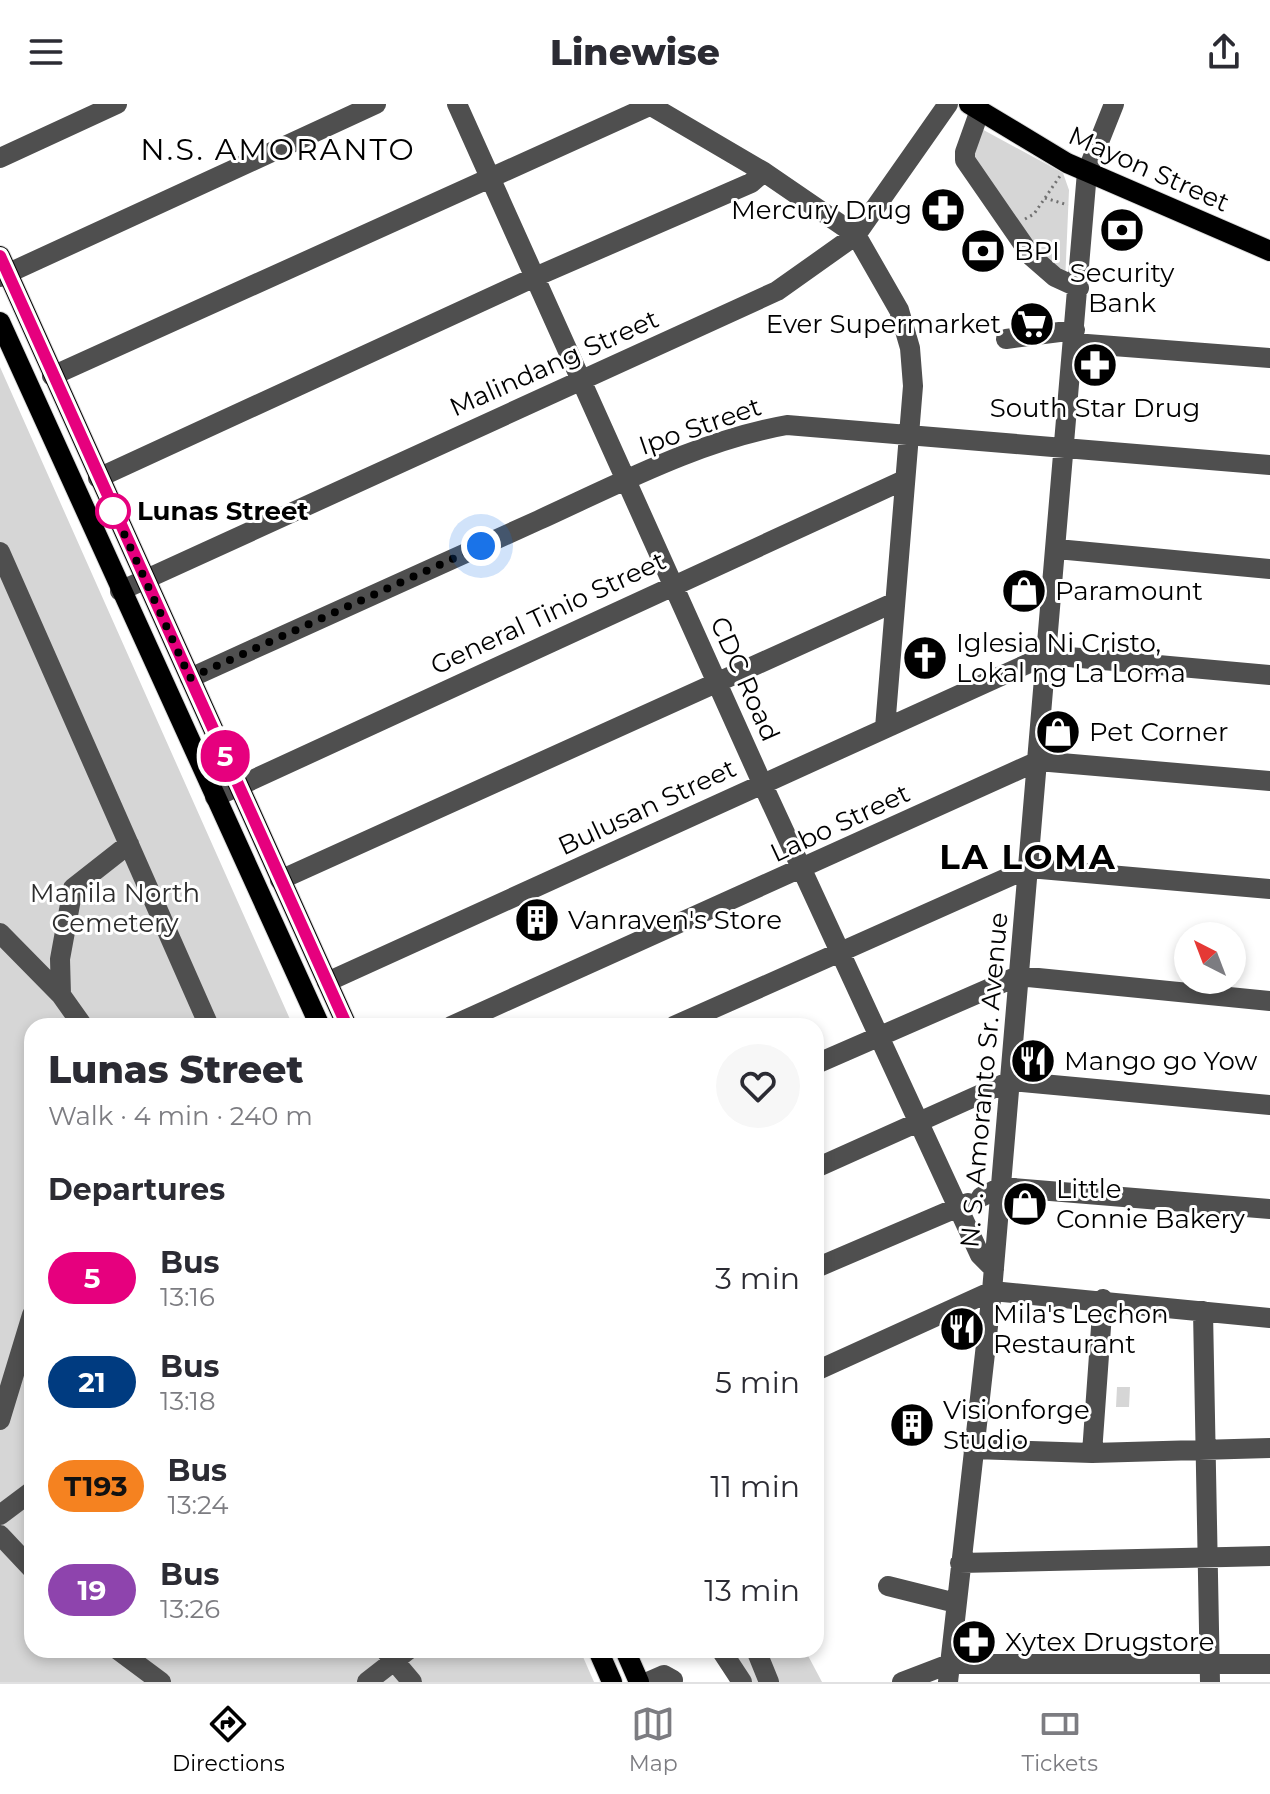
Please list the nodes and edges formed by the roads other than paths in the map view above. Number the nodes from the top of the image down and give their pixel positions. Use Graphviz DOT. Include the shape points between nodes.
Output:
graph roads {
  1 [pos="117,104"];
  2 [pos="376,104"];
  3 [pos="457,104"];
  4 [pos="948,104"];
  5 [pos="1114,104"];
  6 [pos="652,105"];
  7 [pos="974,107"];
  8 [pos="0,158"];
  9 [pos="764,172"];
  10 [pos="1087,172"];
  11 [pos="491,179"];
  12 [pos="856,235"];
  13 [pos="1270,251"];
  14 [pos="3,269"];
  15 [pos="535,277"];
  16 [pos="1079,288"];
  17 [pos="0,322"];
  18 [pos="1074,336"];
  19 [pos="1006,339"];
  20 [pos="1270,358"];
  21 [pos="52,376"];
  22 [pos="580,379"];
  23 [pos="908,434"];
  24 [pos="1064,447"];
  25 [pos="1270,465"];
  26 [pos="98,478"];
  27 [pos="627,480"];
  28 [pos="904,480"];
  29 [pos="1057,549"];
  30 [pos="0,552"];
  31 [pos="1270,569"];
  32 [pos="145,579"];
  33 [pos="674,583"];
  34 [pos="120,591"];
  35 [pos="893,603"];
  36 [pos="1047,655"];
  37 [pos="1270,675"];
  38 [pos="190,678"];
  39 [pos="718,683"];
  40 [pos="885,728"];
  41 [pos="1038,761"];
  42 [pos="1270,781"];
  43 [pos="762,783"];
  44 [pos="239,786"];
  45 [pos="215,797"];
  46 [pos="129,844"];
  47 [pos="1029,868"];
  48 [pos="803,869"];
  49 [pos="280,880"];
  50 [pos="1270,889"];
  51 [pos="0,933"];
  52 [pos="840,951"];
  53 [pos="1018,976"];
  54 [pos="327,982"];
  55 [pos="61,995"];
  56 [pos="1270,1001"];
  57 [pos="77,1018"];
  58 [pos="205,1018"];
  59 [pos="316,1018"];
  60 [pos="343,1018"];
  61 [pos="469,1018"];
  62 [pos="692,1018"];
  63 [pos="879,1035"];
  64 [pos="824,1060"];
  65 [pos="1010,1081"];
  66 [pos="1270,1105"];
  67 [pos="919,1121"];
  68 [pos="824,1164"];
  69 [pos="1001,1187"];
  70 [pos="969,1202"];
  71 [pos="1270,1209"];
  72 [pos="824,1265"];
  73 [pos="994,1269"];
  74 [pos="992,1291"];
  75 [pos="1103,1299"];
  76 [pos="1203,1311"];
  77 [pos="1270,1318"];
  78 [pos="24,1341"];
  79 [pos="824,1367"];
  80 [pos="0,1420"];
  81 [pos="1206,1447"];
  82 [pos="1270,1448"];
  83 [pos="973,1449"];
  84 [pos="1092,1453"];
  85 [pos="24,1497"];
  86 [pos="0,1515"];
  87 [pos="0,1535"];
  88 [pos="1270,1556"];
  89 [pos="1208,1557"];
  90 [pos="24,1560"];
  91 [pos="960,1563"];
  92 [pos="888,1586"];
  93 [pos="956,1603"];
  94 [pos="129,1658"];
  95 [pos="392,1658"];
  96 [pos="398,1658"];
  97 [pos="602,1658"];
  98 [pos="628,1658"];
  99 [pos="726,1658"];
  100 [pos="759,1658"];
  101 [pos="1270,1664"];
  102 [pos="948,1673"];
  103 [pos="1210,1673"];
  104 [pos="673,1680"];
  105 [pos="161,1682"];
  106 [pos="367,1682"];
  107 [pos="412,1682"];
  108 [pos="612,1682"];
  109 [pos="639,1682"];
  110 [pos="648,1682"];
  111 [pos="742,1682"];
  112 [pos="769,1682"];
  113 [pos="902,1682"];
  1 -- 8 [label="street"];
  2 -- 14 [label="street"];
  3 -- 11 [label="street, CDC Road"];
  4 -- 12 [label="street, Malindang Street"];
  5 -- 10 [label="street, N. S. Amoranto Sr. Avenue"];
  6 -- 9 [label="street"];
  6 -- 11 [label="street"];
  7 -- 10 [label="main road, Mayon Street"];
  7 -- 16 [label="street" via="965,160 1042,268"];
  9 -- 12 [label="street"];
  9 -- 15 [label="street" via="751,183"];
  10 -- 13 [label="main road, Mayon Street"];
  10 -- 16 [label="street, N. S. Amoranto Sr. Avenue"];
  11 -- 15 [label="street, CDC Road"];
  11 -- 21 [label="street"];
  12 -- 22 [label="street, Malindang Street" via="777,291"];
  12 -- 23 [label="street" via="899,310 910,348"];
  14 -- 21 [label="main road"];
  15 -- 22 [label="street, CDC Road"];
  15 -- 26 [label="street"];
  16 -- 18 [label="street, N. S. Amoranto Sr. Avenue"];
  17 -- 34 [label="main road"];
  18 -- 19 [label="street"];
  18 -- 20 [label="street"];
  18 -- 24 [label="street, N. S. Amoranto Sr. Avenue"];
  21 -- 26 [label="main road"];
  22 -- 27 [label="street, CDC Road"];
  22 -- 32 [label="street, Malindang Street"];
  23 -- 24 [label="street, Ipo Street"];
  23 -- 27 [label="street, Ipo Street" via="787,425 731,438"];
  23 -- 28 [label="street"];
  24 -- 25 [label="street, Ipo Street"];
  24 -- 29 [label="street, N. S. Amoranto Sr. Avenue"];
  26 -- 32 [label="main road"];
  27 -- 33 [label="street, CDC Road"];
  27 -- 38 [label="street, Ipo Street"];
  28 -- 33 [label="street, General Tinio Street"];
  28 -- 35 [label="street"];
  29 -- 31 [label="street"];
  29 -- 36 [label="street, N. S. Amoranto Sr. Avenue"];
  30 -- 46 [label="street"];
  32 -- 34 [label="street, Malindang Street"];
  32 -- 38 [label="main road"];
  33 -- 39 [label="street, CDC Road"];
  33 -- 44 [label="street, General Tinio Street"];
  34 -- 45 [label="main road"];
  35 -- 39 [label="street"];
  35 -- 40 [label="street"];
  36 -- 37 [label="street, Bulusan Street"];
  36 -- 40 [label="street, Bulusan Street"];
  36 -- 41 [label="street, N. S. Amoranto Sr. Avenue"];
  38 -- 44 [label="main road"];
  39 -- 43 [label="street, CDC Road"];
  39 -- 49 [label="street"];
  40 -- 43 [label="street, Bulusan Street"];
  41 -- 42 [label="street, Labo Street"];
  41 -- 47 [label="street, N. S. Amoranto Sr. Avenue"];
  41 -- 48 [label="street, Labo Street"];
  43 -- 48 [label="street, CDC Road"];
  43 -- 54 [label="street, Bulusan Street"];
  44 -- 45 [label="street, General Tinio Street"];
  44 -- 49 [label="main road"];
  45 -- 59 [label="main road"];
  46 -- 55 [label="street" via="73,888 60,959"];
  46 -- 58 [label="street"];
  47 -- 50 [label="street"];
  47 -- 52 [label="street"];
  47 -- 53 [label="street, N. S. Amoranto Sr. Avenue"];
  48 -- 52 [label="street, CDC Road"];
  48 -- 61 [label="street, Labo Street"];
  49 -- 54 [label="main road"];
  51 -- 55 [label="street"];
  52 -- 62 [label="street"];
  52 -- 63 [label="street, CDC Road"];
  53 -- 56 [label="street"];
  53 -- 63 [label="street"];
  53 -- 65 [label="street, N. S. Amoranto Sr. Avenue"];
  54 -- 60 [label="main road"];
  55 -- 57 [label="street"];
  63 -- 64 [label="street"];
  63 -- 67 [label="street, CDC Road"];
  65 -- 66 [label="street"];
  65 -- 67 [label="street"];
  65 -- 69 [label="street, N. S. Amoranto Sr. Avenue"];
  67 -- 68 [label="street"];
  67 -- 70 [label="street, CDC Road"];
  69 -- 70 [label="street"];
  69 -- 71 [label="street"];
  69 -- 73 [label="street, N. S. Amoranto Sr. Avenue"];
  70 -- 72 [label="street"];
  70 -- 73 [label="street, CDC Road" via="980,1255"];
  73 -- 74 [label="street, N. S. Amoranto Sr. Avenue"];
  74 -- 75 [label="street"];
  74 -- 79 [label="street"];
  74 -- 83 [label="street, N. S. Amoranto Sr. Avenue"];
  75 -- 76 [label="street"];
  75 -- 84 [label="street"];
  76 -- 77 [label="street"];
  76 -- 81 [label="street"];
  78 -- 80 [label="street"];
  81 -- 82 [label="street"];
  81 -- 84 [label="street"];
  81 -- 89 [label="street"];
  83 -- 84 [label="street"];
  83 -- 91 [label="street, N. S. Amoranto Sr. Avenue"];
  85 -- 86 [label="street"];
  87 -- 90 [label="street"];
  88 -- 89 [label="street"];
  89 -- 91 [label="street"];
  89 -- 103 [label="street"];
  91 -- 93 [label="street, N. S. Amoranto Sr. Avenue"];
  92 -- 93 [label="street"];
  93 -- 102 [label="street, N. S. Amoranto Sr. Avenue"];
  94 -- 105 [label="street"];
  95 -- 106 [label="street"];
  96 -- 107 [label="street"];
  97 -- 108 [label="main road"];
  98 -- 109 [label="main road"];
  99 -- 111 [label="street"];
  100 -- 112 [label="street"];
  101 -- 103 [label="street"];
  102 -- 103 [label="street"];
  102 -- 113 [label="street"];
  104 -- 110 [label="street" via="664,1675"];
}
